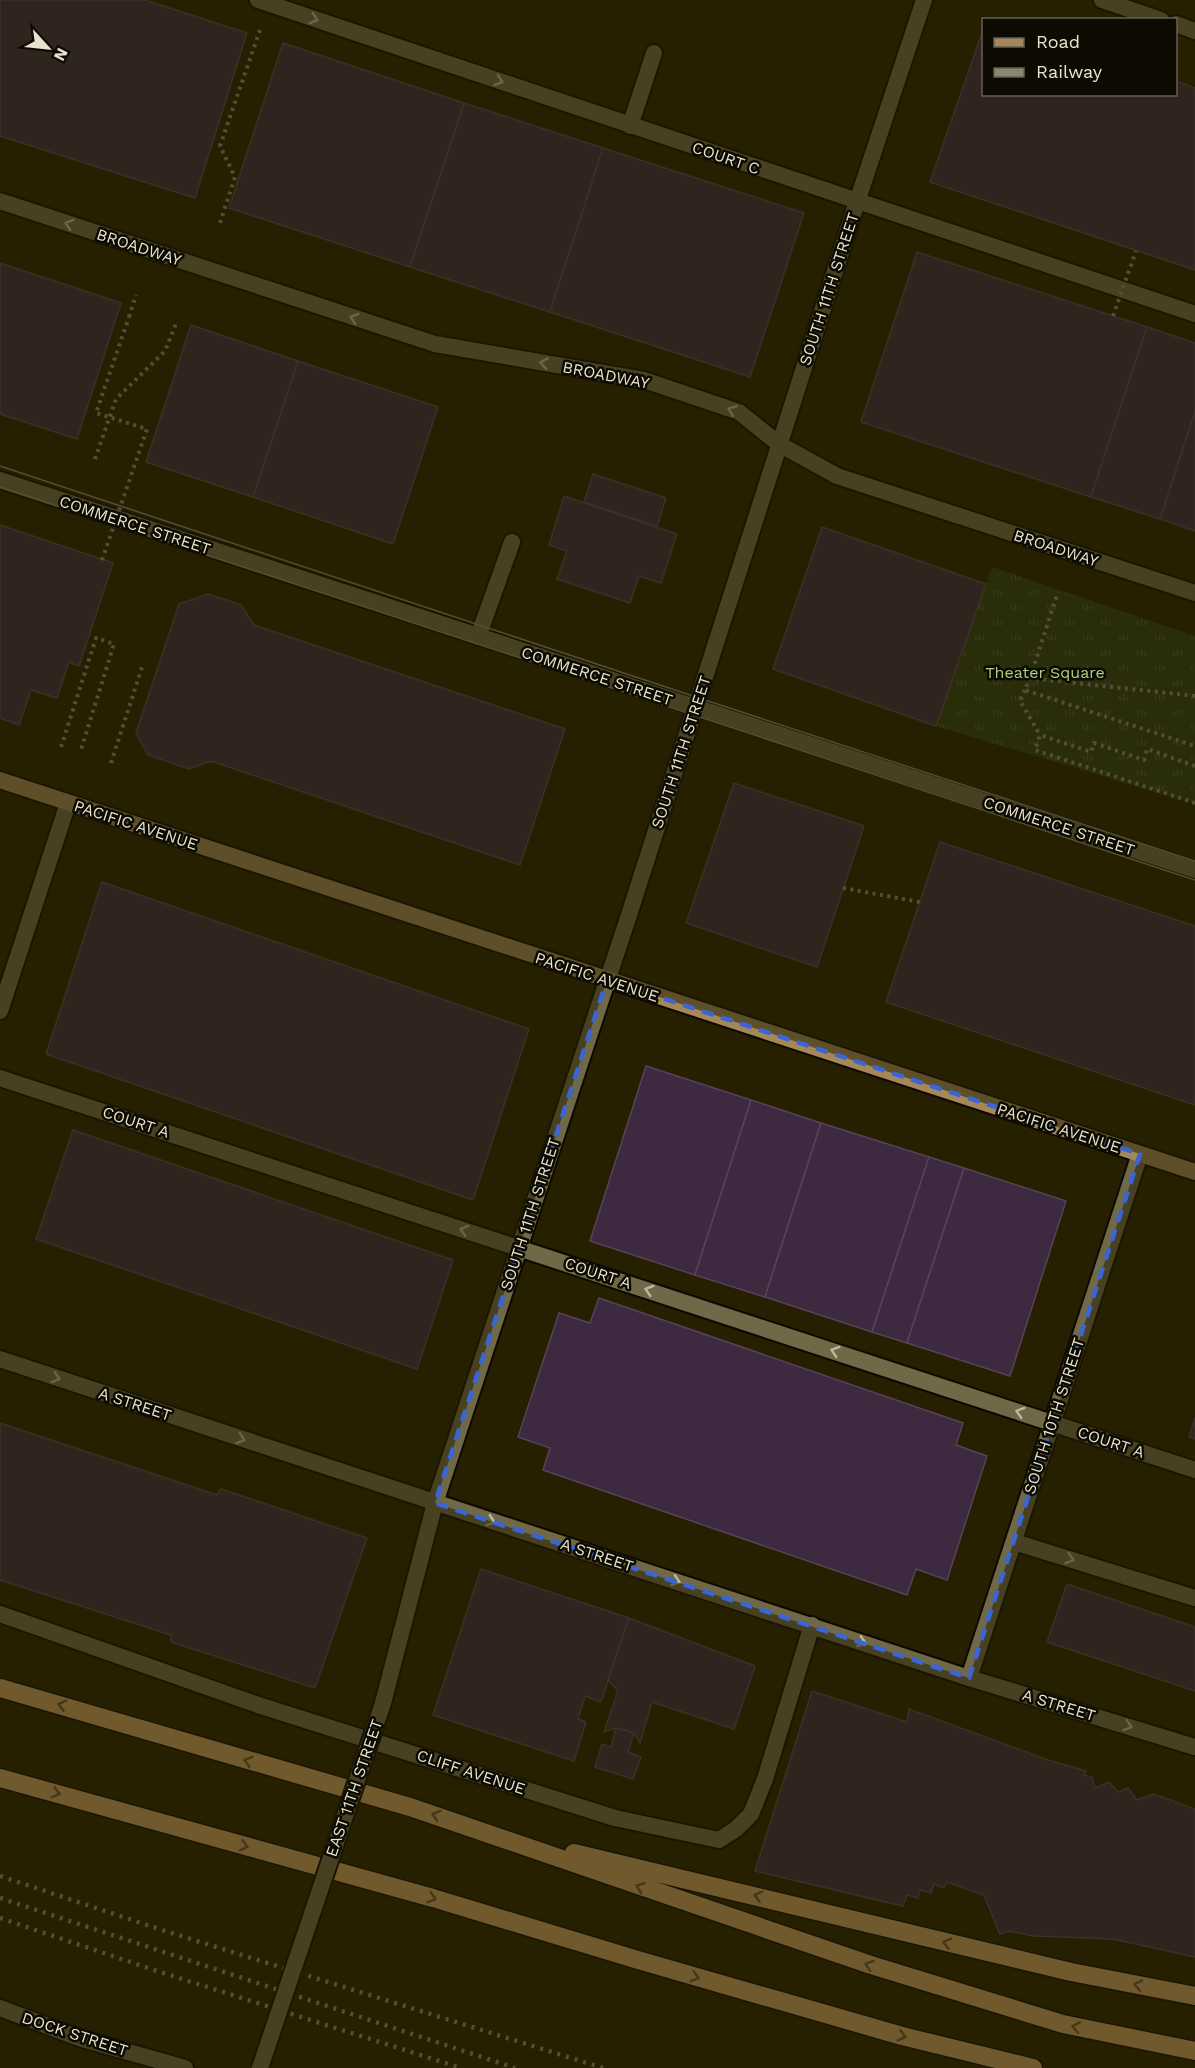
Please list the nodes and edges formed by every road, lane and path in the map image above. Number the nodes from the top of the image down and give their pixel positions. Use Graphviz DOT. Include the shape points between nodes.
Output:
graph roads {
  1 [pos="258,0"];
  2 [pos="924,0"];
  3 [pos="1102,0"];
  4 [pos="1155,18"];
  5 [pos="1177,24"];
  6 [pos="1195,31"];
  7 [pos="253,49"];
  8 [pos="654,53"];
  9 [pos="630,126"];
  10 [pos="0,201"];
  11 [pos="857,202"];
  12 [pos="220,223"];
  13 [pos="1136,251"];
  14 [pos="136,295"];
  15 [pos="1195,314"];
  16 [pos="1113,316"];
  17 [pos="177,321"];
  18 [pos="779,444"];
  19 [pos="95,459"];
  20 [pos="0,480"];
  21 [pos="512,542"];
  22 [pos="102,560"];
  23 [pos="1058,592"];
  24 [pos="1195,593"];
  25 [pos="478,637"];
  26 [pos="143,664"];
  27 [pos="1030,678"];
  28 [pos="1025,690"];
  29 [pos="1195,696"];
  30 [pos="696,708"];
  31 [pos="1040,735"];
  32 [pos="1195,746"];
  33 [pos="61,747"];
  34 [pos="80,753"];
  35 [pos="111,763"];
  36 [pos="1195,766"];
  37 [pos="0,780"];
  38 [pos="68,803"];
  39 [pos="1195,803"];
  40 [pos="1195,870"];
  41 [pos="843,888"];
  42 [pos="920,902"];
  43 [pos="607,980"];
  44 [pos="0,1011"];
  45 [pos="0,1078"];
  46 [pos="1140,1154"];
  47 [pos="1195,1172"];
  48 [pos="519,1248"];
  49 [pos="0,1359"];
  50 [pos="1052,1423"];
  51 [pos="1195,1470"];
  52 [pos="435,1503"];
  53 [pos="1014,1542"];
  54 [pos="1195,1598"];
  55 [pos="0,1614"];
  56 [pos="812,1625"];
  57 [pos="969,1678"];
  58 [pos="0,1688"];
  59 [pos="1195,1747"];
  60 [pos="0,1778"];
  61 [pos="476,1828"];
  62 [pos="1195,1996"];
  63 [pos="0,2008"];
  64 [pos="1195,2051"];
  65 [pos="152,2063"];
  66 [pos="185,2068"];
  67 [pos="260,2068"];
  68 [pos="1034,2068"];
  1 -- 9 [label="street, COURT C, one-way"];
  2 -- 11 [label="street, SOUTH 11TH STREET"];
  3 -- 4 [label="street"];
  5 -- 6 [label="street"];
  7 -- 12 [label="path" via="220,146 235,177"];
  8 -- 9 [label="street"];
  9 -- 11 [label="street, COURT C"];
  18 -- 10 [label="street, BROADWAY, one-way" via="739,412 644,380 435,344"];
  11 -- 15 [label="street, COURT C"];
  11 -- 18 [label="street, SOUTH 11TH STREET"];
  13 -- 16 [label="path, bridge"];
  14 -- 22 [label="path, bridge" via="96,413 147,429"];
  17 -- 19 [label="path" via="165,351 116,399"];
  18 -- 24 [label="street, BROADWAY" via="837,476"];
  18 -- 30 [label="street, SOUTH 11TH STREET"];
  20 -- 25 [label="street, COMMERCE STREET"];
  21 -- 25 [label="street"];
  23 -- 27 [label="path"];
  25 -- 30 [label="street, COMMERCE STREET"];
  26 -- 35 [label="path"];
  27 -- 28 [label="path"];
  27 -- 29 [label="path"];
  28 -- 31 [label="path" via="1020,701"];
  28 -- 32 [label="path"];
  30 -- 40 [label="street, COMMERCE STREET"];
  30 -- 43 [label="street, SOUTH 11TH STREET"];
  31 -- 36 [label="path" via="1091,752 1094,743 1144,760 1147,749"];
  31 -- 39 [label="path" via="1035,750"];
  33 -- 34 [label="path" via="96,638 114,644"];
  37 -- 38 [label="main road, PACIFIC AVENUE"];
  38 -- 43 [label="main road, PACIFIC AVENUE"];
  38 -- 44 [label="street"];
  41 -- 42 [label="path"];
  43 -- 46 [label="main road, PACIFIC AVENUE"];
  43 -- 48 [label="street, SOUTH 11TH STREET"];
  48 -- 45 [label="street, COURT A, one-way"];
  46 -- 47 [label="main road, PACIFIC AVENUE"];
  46 -- 50 [label="street, SOUTH 10TH STREET"];
  50 -- 48 [label="street, COURT A, one-way"];
  48 -- 52 [label="street, SOUTH 11TH STREET"];
  49 -- 52 [label="street, A STREET, one-way"];
  50 -- 51 [label="street, COURT A"];
  50 -- 53 [label="street, SOUTH 10TH STREET"];
  52 -- 56 [label="street, A STREET, one-way"];
  52 -- 67 [label="street, EAST 11TH STREET, bridge" via="383,1703"];
  53 -- 54 [label="street, one-way"];
  53 -- 57 [label="street, SOUTH 10TH STREET"];
  55 -- 56 [label="street, CLIFF AVENUE" via="258,1705 615,1818 719,1840 752,1814"];
  56 -- 57 [label="street, A STREET, one-way"];
  57 -- 59 [label="street, A STREET, one-way"];
  61 -- 58 [label="highway, one-way"];
  60 -- 68 [label="highway, one-way" via="433,1898 902,2036"];
  62 -- 61 [label="highway, one-way" via="1071,1972"];
  64 -- 61 [label="highway, one-way" via="1063,2024 871,1965"];
  63 -- 65 [label="street, DOCK STREET"];
  65 -- 66 [label="street, DOCK STREET"];
}
